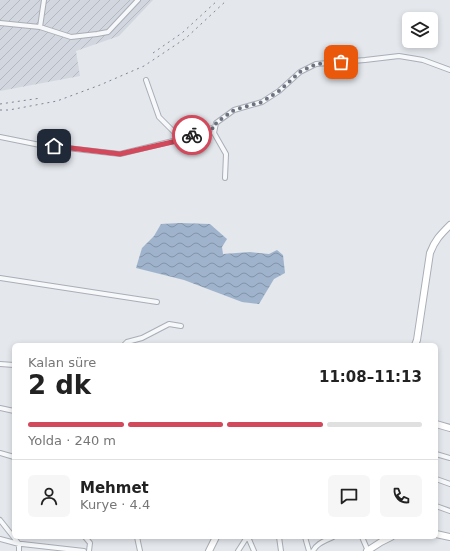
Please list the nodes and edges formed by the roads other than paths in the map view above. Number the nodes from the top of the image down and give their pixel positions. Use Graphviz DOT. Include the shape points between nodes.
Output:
graph roads {
  1 [pos="44,0"];
  2 [pos="138,0"];
  3 [pos="0,23"];
  4 [pos="40,27"];
  5 [pos="450,70"];
  6 [pos="146,80"];
  7 [pos="216,127"];
  8 [pos="0,137"];
  9 [pos="181,140"];
  10 [pos="225,178"];
  11 [pos="450,225"];
  12 [pos="0,278"];
  13 [pos="157,302"];
  14 [pos="181,326"];
  15 [pos="126,343"];
  16 [pos="416,343"];
  17 [pos="0,364"];
  18 [pos="12,365"];
  19 [pos="0,408"];
  20 [pos="12,411"];
  21 [pos="438,425"];
  22 [pos="450,428"];
  23 [pos="0,453"];
  24 [pos="438,455"];
  25 [pos="12,456"];
  26 [pos="450,458"];
  27 [pos="438,480"];
  28 [pos="450,484"];
  29 [pos="438,507"];
  30 [pos="450,511"];
  31 [pos="0,520"];
  32 [pos="438,534"];
  33 [pos="12,535"];
  34 [pos="450,537"];
  35 [pos="0,539"];
  36 [pos="15,539"];
  37 [pos="87,539"];
  38 [pos="137,539"];
  39 [pos="215,539"];
  40 [pos="247,539"];
  41 [pos="249,539"];
  42 [pos="279,539"];
  43 [pos="306,539"];
  44 [pos="329,539"];
  45 [pos="363,539"];
  46 [pos="387,539"];
  47 [pos="19,544"];
  48 [pos="44,549"];
  49 [pos="19,551"];
  50 [pos="84,551"];
  51 [pos="89,551"];
  52 [pos="140,551"];
  53 [pos="209,551"];
  54 [pos="238,551"];
  55 [pos="254,551"];
  56 [pos="281,551"];
  57 [pos="309,551"];
  58 [pos="313,551"];
  59 [pos="368,551"];
  1 -- 4 [label="street"];
  2 -- 4 [label="street" via="108,32 71,37"];
  3 -- 4 [label="street"];
  5 -- 7 [label="street" via="424,60 399,56 316,64 300,72 262,102 234,110 216,123"];
  6 -- 9 [label="street" via="159,117"];
  7 -- 9 [label="street"];
  7 -- 10 [label="street" via="214,133 226,154"];
  8 -- 9 [label="street" via="40,145 120,154"];
  11 -- 16 [label="main road" via="430,253"];
  12 -- 13 [label="street"];
  14 -- 15 [label="street" via="169,324"];
  17 -- 18 [label="street"];
  19 -- 20 [label="street"];
  21 -- 22 [label="main road"];
  23 -- 25 [label="street"];
  24 -- 26 [label="street"];
  27 -- 28 [label="street"];
  29 -- 30 [label="street"];
  31 -- 33 [label="street"];
  32 -- 34 [label="main road"];
  35 -- 47 [label="street"];
  36 -- 47 [label="street"];
  37 -- 51 [label="street" via="90,543"];
  38 -- 52 [label="street"];
  39 -- 53 [label="main road"];
  40 -- 54 [label="street"];
  41 -- 55 [label="street"];
  42 -- 56 [label="street"];
  43 -- 57 [label="street"];
  44 -- 58 [label="street" via="320,543"];
  45 -- 59 [label="street"];
  46 -- 59 [label="main road"];
  47 -- 48 [label="street"];
  47 -- 49 [label="street"];
  48 -- 50 [label="street"];
}
